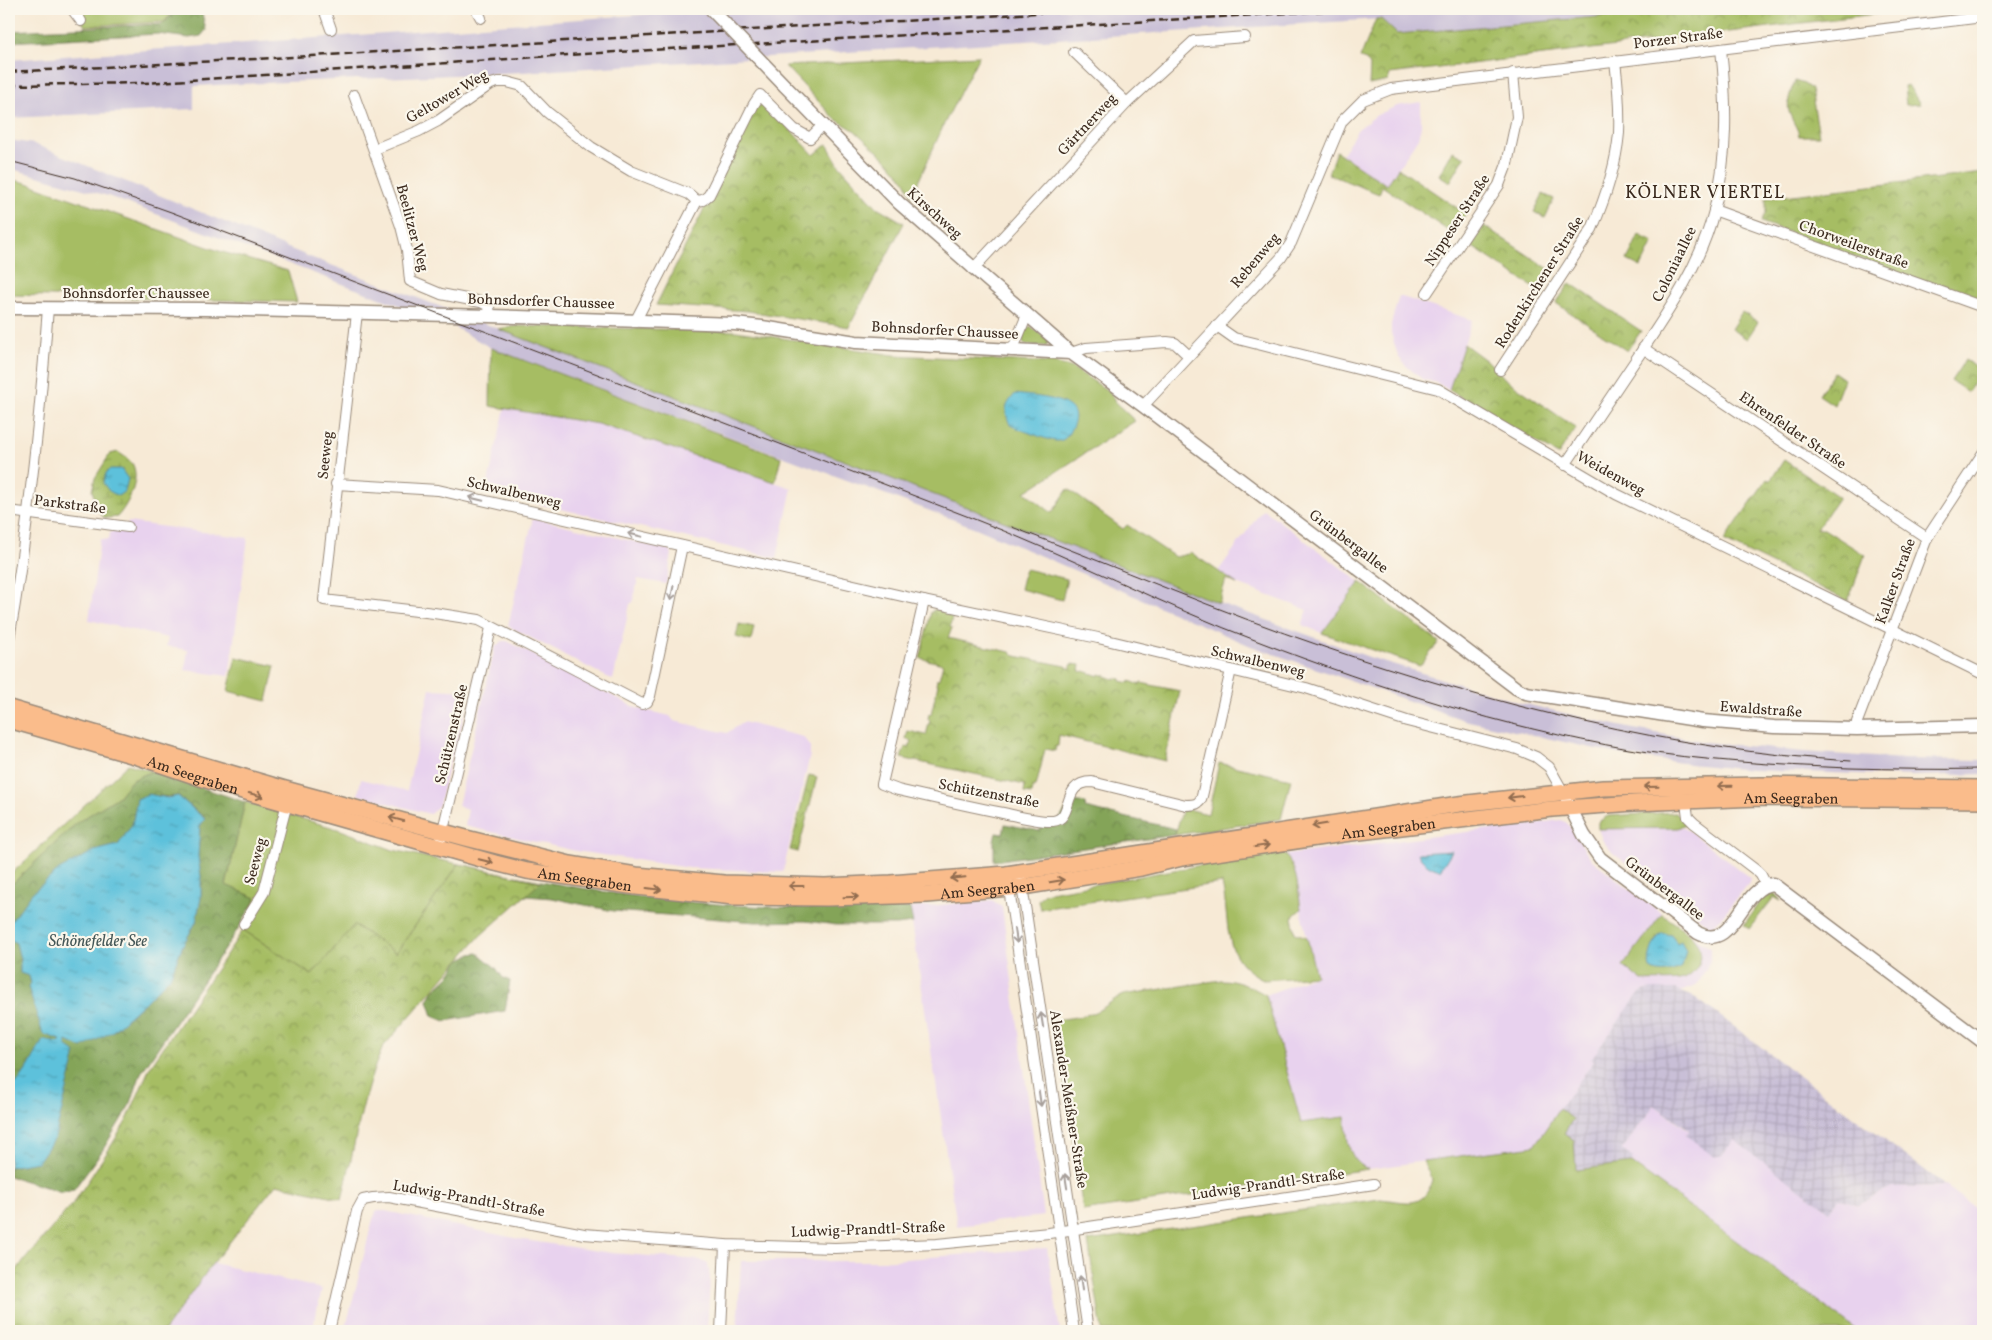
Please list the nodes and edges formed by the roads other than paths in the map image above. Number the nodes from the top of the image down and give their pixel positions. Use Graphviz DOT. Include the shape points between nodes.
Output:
graph roads {
  1 [pos="72,9"];
  2 [pos="324,9"];
  3 [pos="711,9"];
  4 [pos="1983,17"];
  5 [pos="80,21"];
  6 [pos="331,29"];
  7 [pos="1245,37"];
  8 [pos="1721,49"];
  9 [pos="1074,52"];
  10 [pos="1615,61"];
  11 [pos="1513,73"];
  12 [pos="1376,93"];
  13 [pos="354,95"];
  14 [pos="1126,103"];
  15 [pos="823,125"];
  16 [pos="375,149"];
  17 [pos="697,201"];
  18 [pos="1714,210"];
  19 [pos="973,269"];
  20 [pos="1428,293"];
  21 [pos="1983,307"];
  22 [pos="9,308"];
  23 [pos="48,308"];
  24 [pos="357,313"];
  25 [pos="1027,315"];
  26 [pos="490,316"];
  27 [pos="636,320"];
  28 [pos="1217,326"];
  29 [pos="1644,348"];
  30 [pos="1012,351"];
  31 [pos="1071,353"];
  32 [pos="1189,356"];
  33 [pos="1500,370"];
  34 [pos="1143,406"];
  35 [pos="1983,453"];
  36 [pos="1565,464"];
  37 [pos="336,484"];
  38 [pos="9,511"];
  39 [pos="28,514"];
  40 [pos="128,527"];
  41 [pos="1926,538"];
  42 [pos="682,546"];
  43 [pos="924,602"];
  44 [pos="491,628"];
  45 [pos="1893,630"];
  46 [pos="9,639"];
  47 [pos="1231,670"];
  48 [pos="1983,674"];
  49 [pos="1538,696"];
  50 [pos="9,708"];
  51 [pos="9,720"];
  52 [pos="1983,726"];
  53 [pos="1857,729"];
  54 [pos="1983,788"];
  55 [pos="1563,792"];
  56 [pos="1983,800"];
  57 [pos="287,803"];
  58 [pos="1686,805"];
  59 [pos="1571,808"];
  60 [pos="443,832"];
  61 [pos="439,847"];
  62 [pos="1014,880"];
  63 [pos="1766,885"];
  64 [pos="244,924"];
  65 [pos="1983,1042"];
  66 [pos="1374,1184"];
  67 [pos="1074,1229"];
  68 [pos="1060,1231"];
  69 [pos="725,1245"];
  70 [pos="329,1331"];
  71 [pos="721,1331"];
  72 [pos="1074,1331"];
  73 [pos="1088,1331"];
  1 -- 5 [label="street"];
  2 -- 6 [label="street"];
  3 -- 15 [label="street, Kirschweg, bridge"];
  4 -- 8 [label="street, Porzer Straße"];
  7 -- 14 [label="street, Gärtnerweg" via="1194,41"];
  8 -- 10 [label="street, Porzer Straße"];
  8 -- 18 [label="street, Coloniaallee" via="1726,130"];
  9 -- 14 [label="street"];
  10 -- 11 [label="street, Porzer Straße"];
  10 -- 33 [label="street, Rodenkirchener Straße" via="1619,135 1603,204 1592,229"];
  11 -- 12 [label="street, Porzer Straße"];
  11 -- 20 [label="street, Nippeser Straße" via="1517,117 1508,164 1499,185"];
  12 -- 28 [label="street, Rebenweg" via="1363,100 1342,121 1291,243 1281,258"];
  13 -- 16 [label="street, Beelitzer Weg"];
  14 -- 19 [label="street, Gärtnerweg"];
  15 -- 17 [label="street" via="810,138 794,129 760,95 709,195"];
  15 -- 19 [label="street, Kirschweg" via="899,203"];
  16 -- 17 [label="street, Geltower Weg" via="438,121 491,84 507,82 522,86 572,134 612,161 689,194"];
  16 -- 26 [label="street, Beelitzer Weg" via="401,226 410,280 441,294 481,302 489,306"];
  17 -- 27 [label="street"];
  18 -- 21 [label="street, Chorweilerstraße"];
  18 -- 29 [label="street, Coloniaallee" via="1686,279"];
  19 -- 25 [label="street, Kirschweg"];
  22 -- 23 [label="street, Bohnsdorfer Chaussee"];
  23 -- 24 [label="street, Bohnsdorfer Chaussee"];
  23 -- 39 [label="street"];
  24 -- 26 [label="street, Bohnsdorfer Chaussee"];
  24 -- 37 [label="street, Seeweg"];
  25 -- 30 [label="street"];
  25 -- 31 [label="street, Kirschweg"];
  26 -- 27 [label="street, Bohnsdorfer Chaussee"];
  27 -- 30 [label="street, Bohnsdorfer Chaussee" via="735,324 856,342"];
  28 -- 32 [label="street, Rebenweg"];
  28 -- 36 [label="street, Weidenweg" via="1234,338 1438,389"];
  29 -- 36 [label="street, Coloniaallee"];
  29 -- 41 [label="street, Ehrenfelder Straße"];
  30 -- 31 [label="street, Bohnsdorfer Chaussee"];
  31 -- 32 [label="street" via="1086,348 1167,342 1175,343"];
  31 -- 34 [label="street, Kirschweg"];
  32 -- 34 [label="street, Rebenweg"];
  34 -- 49 [label="street, Grünbergallee" via="1516,688"];
  35 -- 41 [label="street, Kalker Straße"];
  36 -- 45 [label="street, Weidenweg" via="1669,521"];
  42 -- 37 [label="street, Schwalbenweg, one-way" via="438,490"];
  37 -- 44 [label="street, Seeweg" via="324,600 464,617 479,620"];
  38 -- 39 [label="street, Parkstraße"];
  39 -- 40 [label="street, Parkstraße"];
  39 -- 46 [label="street"];
  41 -- 45 [label="street, Kalker Straße"];
  42 -- 43 [label="street, Schwalbenweg"];
  42 -- 44 [label="street, one-way" via="647,702 642,704"];
  43 -- 47 [label="street, Schwalbenweg"];
  43 -- 47 [label="street, Schützenstraße" via="882,784 898,790 1053,821 1063,815 1074,788 1085,782 1186,805 1197,804 1201,801"];
  44 -- 60 [label="street, Schützenstraße"];
  45 -- 48 [label="street, Weidenweg"];
  45 -- 53 [label="street, Kalker Straße"];
  47 -- 55 [label="street, Schwalbenweg" via="1306,688 1407,722 1517,750 1544,761"];
  49 -- 53 [label="street, Ewaldstraße" via="1703,721 1804,729"];
  60 -- 50 [label="main road, Am Seegraben, one-way"];
  51 -- 57 [label="main road, Am Seegraben, one-way"];
  52 -- 53 [label="street, Ewaldstraße"];
  54 -- 55 [label="main road, Am Seegraben, one-way" via="1761,785 1602,788"];
  55 -- 59 [label="street, Grünbergallee"];
  55 -- 62 [label="main road, Am Seegraben, one-way" via="1459,804"];
  56 -- 58 [label="main road, Am Seegraben" via="1759,798"];
  57 -- 61 [label="main road, Am Seegraben"];
  57 -- 64 [label="street, Seeweg" via="264,892"];
  58 -- 59 [label="main road, Am Seegraben" via="1634,803"];
  58 -- 63 [label="street" via="1688,817 1694,823 1757,871"];
  62 -- 59 [label="main road, Am Seegraben, one-way" via="1141,868 1182,858 1343,834"];
  59 -- 63 [label="street, Grünbergallee" via="1600,858 1704,937 1716,938 1722,934"];
  60 -- 61 [label="street, Schützenstraße"];
  62 -- 60 [label="main road, Am Seegraben, one-way" via="825,886 724,883 570,864"];
  61 -- 62 [label="main road, Am Seegraben, one-way" via="527,870 636,887 734,897 906,896"];
  67 -- 62 [label="street, Alexander-Meißner-Straße, one-way"];
  62 -- 68 [label="street, Alexander-Meißner-Straße, one-way"];
  63 -- 65 [label="street" via="1773,884 1784,891"];
  66 -- 67 [label="street, Ludwig-Prandtl-Straße"];
  67 -- 68 [label="street, Ludwig-Prandtl-Straße"];
  73 -- 67 [label="street, Alexander-Meißner-Straße, one-way"];
  68 -- 69 [label="street, Ludwig-Prandtl-Straße" via="936,1244 836,1248"];
  68 -- 72 [label="street, Alexander-Meißner-Straße"];
  69 -- 70 [label="street, Ludwig-Prandtl-Straße" via="584,1234 389,1197 363,1200 357,1211"];
  69 -- 71 [label="street"];
}
